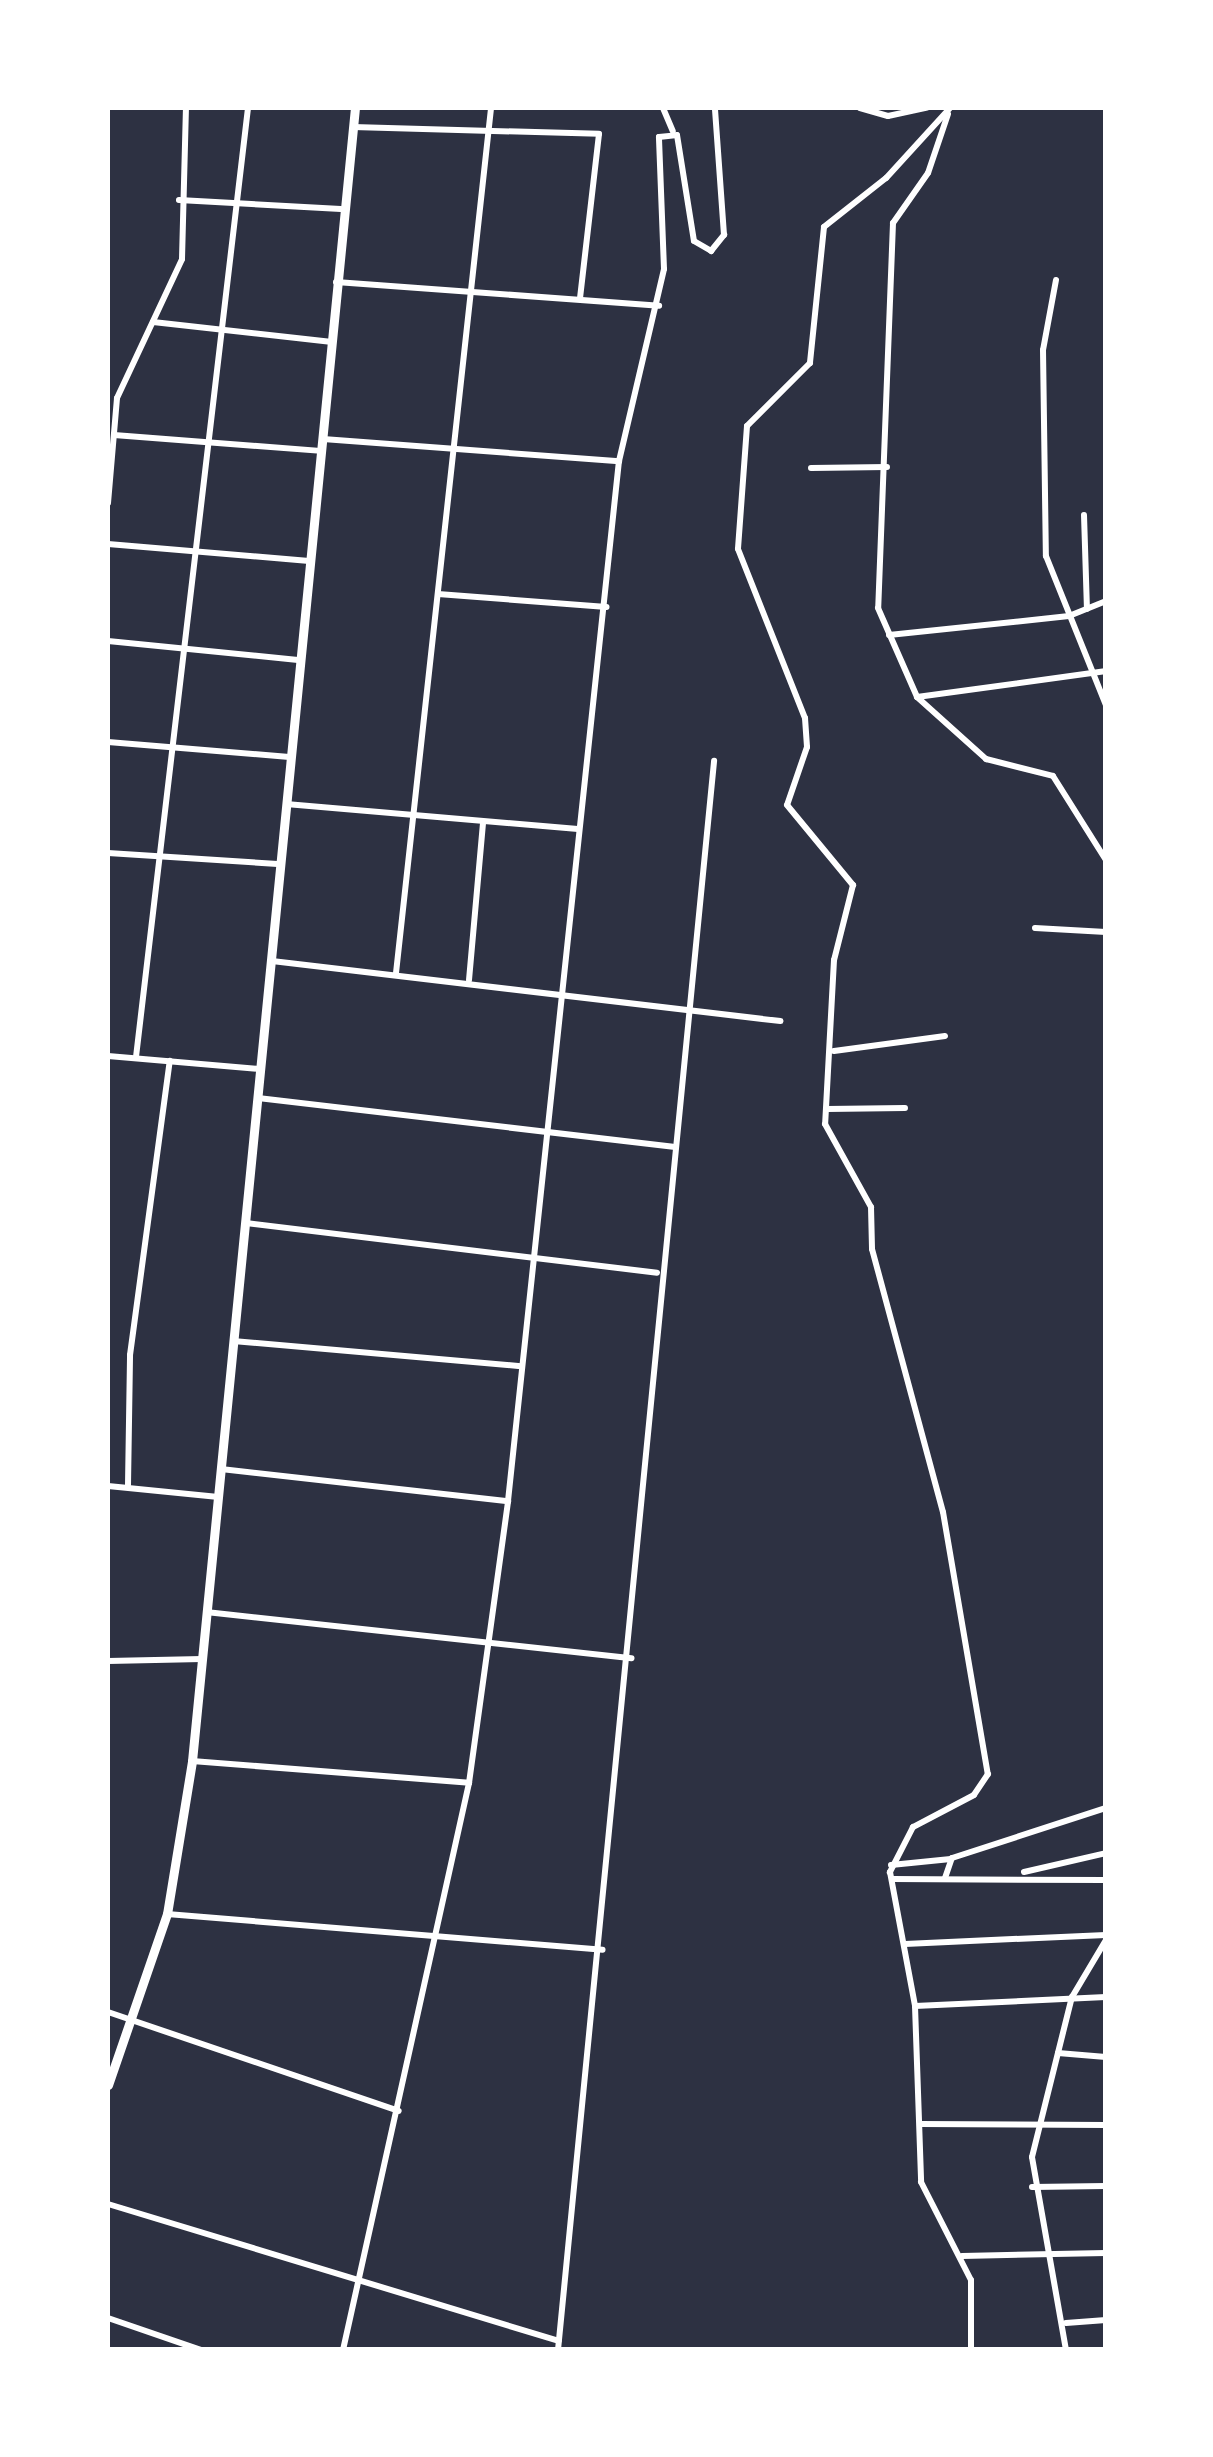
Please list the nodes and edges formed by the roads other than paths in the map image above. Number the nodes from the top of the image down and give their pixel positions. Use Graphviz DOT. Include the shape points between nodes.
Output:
graph roads {
  1 [pos="186,108"];
  2 [pos="248,108"];
  3 [pos="355,108"];
  4 [pos="492,108"];
  5 [pos="664,108"];
  6 [pos="715,108"];
  7 [pos="860,108"];
  8 [pos="928,108"];
  9 [pos="950,108"];
  10 [pos="352,127"];
  11 [pos="674,132"];
  12 [pos="488,134"];
  13 [pos="180,200"];
  14 [pos="237,205"];
  15 [pos="341,209"];
  16 [pos="1056,280"];
  17 [pos="335,282"];
  18 [pos="476,289"];
  19 [pos="580,298"];
  20 [pos="659,306"];
  21 [pos="153,322"];
  22 [pos="218,332"];
  23 [pos="330,342"];
  24 [pos="114,435"];
  25 [pos="206,439"];
  26 [pos="321,439"];
  27 [pos="320,451"];
  28 [pos="454,451"];
  29 [pos="619,461"];
  30 [pos="887,467"];
  31 [pos="811,468"];
  32 [pos="108,503"];
  33 [pos="1084,516"];
  34 [pos="108,544"];
  35 [pos="195,546"];
  36 [pos="309,561"];
  37 [pos="438,594"];
  38 [pos="1106,602"];
  39 [pos="606,607"];
  40 [pos="1087,609"];
  41 [pos="1069,616"];
  42 [pos="889,634"];
  43 [pos="108,641"];
  44 [pos="182,646"];
  45 [pos="298,660"];
  46 [pos="1106,670"];
  47 [pos="1091,676"];
  48 [pos="917,696"];
  49 [pos="1106,704"];
  50 [pos="108,742"];
  51 [pos="168,746"];
  52 [pos="289,757"];
  53 [pos="714,761"];
  54 [pos="286,804"];
  55 [pos="412,818"];
  56 [pos="483,823"];
  57 [pos="578,830"];
  58 [pos="108,853"];
  59 [pos="156,854"];
  60 [pos="1106,860"];
  61 [pos="278,864"];
  62 [pos="1035,928"];
  63 [pos="1106,932"];
  64 [pos="272,961"];
  65 [pos="396,973"];
  66 [pos="469,980"];
  67 [pos="559,989"];
  68 [pos="690,1006"];
  69 [pos="780,1020"];
  70 [pos="945,1036"];
  71 [pos="834,1050"];
  72 [pos="108,1056"];
  73 [pos="136,1057"];
  74 [pos="170,1061"];
  75 [pos="261,1069"];
  76 [pos="257,1098"];
  77 [pos="905,1108"];
  78 [pos="826,1109"];
  79 [pos="544,1132"];
  80 [pos="673,1146"];
  81 [pos="244,1223"];
  82 [pos="532,1252"];
  83 [pos="658,1273"];
  84 [pos="233,1341"];
  85 [pos="522,1366"];
  86 [pos="220,1468"];
  87 [pos="128,1485"];
  88 [pos="108,1486"];
  89 [pos="218,1497"];
  90 [pos="508,1501"];
  91 [pos="206,1612"];
  92 [pos="488,1642"];
  93 [pos="632,1658"];
  94 [pos="202,1659"];
  95 [pos="108,1661"];
  96 [pos="192,1761"];
  97 [pos="469,1782"];
  98 [pos="1106,1808"];
  99 [pos="1106,1854"];
  100 [pos="952,1858"];
  101 [pos="891,1865"];
  102 [pos="1018,1873"];
  103 [pos="945,1878"];
  104 [pos="892,1880"];
  105 [pos="1106,1880"];
  106 [pos="167,1914"];
  107 [pos="436,1933"];
  108 [pos="1106,1938"];
  109 [pos="905,1944"];
  110 [pos="603,1950"];
  111 [pos="1072,1997"];
  112 [pos="1106,1997"];
  113 [pos="915,2006"];
  114 [pos="108,2012"];
  115 [pos="133,2014"];
  116 [pos="1058,2053"];
  117 [pos="1106,2057"];
  118 [pos="108,2085"];
  119 [pos="399,2112"];
  120 [pos="1042,2122"];
  121 [pos="920,2124"];
  122 [pos="1106,2125"];
  123 [pos="1106,2186"];
  124 [pos="1032,2187"];
  125 [pos="108,2204"];
  126 [pos="1106,2253"];
  127 [pos="1048,2255"];
  128 [pos="962,2256"];
  129 [pos="356,2281"];
  130 [pos="108,2318"];
  131 [pos="1106,2320"];
  132 [pos="1066,2322"];
  133 [pos="558,2345"];
  134 [pos="201,2350"];
  135 [pos="343,2350"];
  136 [pos="971,2350"];
  137 [pos="1066,2350"];
  1 -- 13 [label="street"];
  2 -- 14 [label="street"];
  3 -- 10 [label="street"];
  4 -- 12 [label="street"];
  5 -- 11 [label="street"];
  6 -- 11 [label="street" via="724,235 711,251 694,242"];
  7 -- 8 [label="street" via="880,116"];
  9 -- 30 [label="street" via="928,173 893,223"];
  9 -- 71 [label="street" via="886,178 824,227 810,363 752,416 743,450 738,549 808,735 786,805 853,885 834,960"];
  10 -- 12 [label="street"];
  10 -- 15 [label="street"];
  11 -- 20 [label="street" via="658,143"];
  12 -- 18 [label="street"];
  12 -- 19 [label="street" via="599,134"];
  13 -- 14 [label="street"];
  13 -- 21 [label="street" via="182,258"];
  14 -- 15 [label="street"];
  14 -- 22 [label="street"];
  15 -- 17 [label="street"];
  16 -- 41 [label="street" via="1043,350 1046,556"];
  17 -- 18 [label="street"];
  17 -- 23 [label="street"];
  18 -- 19 [label="street"];
  18 -- 28 [label="street"];
  19 -- 20 [label="street"];
  20 -- 29 [label="street"];
  21 -- 22 [label="street"];
  21 -- 24 [label="street" via="118,398"];
  22 -- 23 [label="street"];
  22 -- 25 [label="street"];
  23 -- 26 [label="street"];
  24 -- 25 [label="street"];
  24 -- 32 [label="street"];
  25 -- 27 [label="street"];
  25 -- 35 [label="street"];
  26 -- 27 [label="street"];
  26 -- 28 [label="street"];
  27 -- 36 [label="street"];
  28 -- 29 [label="street"];
  28 -- 37 [label="street"];
  29 -- 39 [label="street"];
  30 -- 31 [label="street"];
  30 -- 42 [label="street" via="875,578"];
  33 -- 40 [label="street"];
  34 -- 35 [label="street"];
  35 -- 36 [label="street"];
  35 -- 44 [label="street"];
  36 -- 45 [label="street"];
  37 -- 39 [label="street"];
  37 -- 55 [label="street"];
  38 -- 40 [label="street"];
  39 -- 57 [label="street"];
  40 -- 41 [label="street"];
  41 -- 42 [label="street"];
  41 -- 47 [label="street"];
  42 -- 48 [label="street"];
  43 -- 44 [label="street"];
  44 -- 45 [label="street"];
  44 -- 51 [label="street"];
  45 -- 52 [label="street"];
  46 -- 47 [label="street"];
  47 -- 48 [label="street"];
  47 -- 49 [label="street"];
  48 -- 60 [label="street" via="986,759 1053,776"];
  50 -- 51 [label="street"];
  51 -- 52 [label="street"];
  51 -- 59 [label="street"];
  52 -- 54 [label="street"];
  53 -- 68 [label="street"];
  54 -- 55 [label="street"];
  54 -- 61 [label="street"];
  55 -- 56 [label="street"];
  55 -- 65 [label="street"];
  56 -- 57 [label="street"];
  56 -- 66 [label="street"];
  57 -- 67 [label="street"];
  58 -- 59 [label="street"];
  59 -- 61 [label="street"];
  59 -- 73 [label="street"];
  61 -- 64 [label="street"];
  62 -- 63 [label="street"];
  64 -- 65 [label="street"];
  64 -- 75 [label="street"];
  65 -- 66 [label="street"];
  66 -- 67 [label="street"];
  67 -- 68 [label="street"];
  67 -- 79 [label="street"];
  68 -- 69 [label="street"];
  68 -- 80 [label="street"];
  70 -- 71 [label="street"];
  71 -- 78 [label="street"];
  72 -- 73 [label="street"];
  73 -- 74 [label="street"];
  74 -- 75 [label="street"];
  74 -- 87 [label="street" via="130,1355"];
  75 -- 76 [label="street"];
  76 -- 79 [label="street"];
  76 -- 81 [label="street"];
  77 -- 78 [label="street"];
  78 -- 101 [label="street" via="832,1145 866,1191 872,1250 907,1356 988,1774 974,1794 913,1827"];
  79 -- 80 [label="street"];
  79 -- 82 [label="street"];
  80 -- 83 [label="street"];
  81 -- 82 [label="street"];
  81 -- 84 [label="street"];
  82 -- 83 [label="street"];
  82 -- 85 [label="street"];
  83 -- 93 [label="street"];
  84 -- 85 [label="street"];
  84 -- 86 [label="street"];
  85 -- 90 [label="street"];
  86 -- 89 [label="street"];
  86 -- 90 [label="street"];
  87 -- 88 [label="street"];
  87 -- 89 [label="street"];
  89 -- 91 [label="street"];
  90 -- 92 [label="street"];
  91 -- 92 [label="street"];
  91 -- 94 [label="street"];
  92 -- 93 [label="street"];
  92 -- 97 [label="street"];
  93 -- 110 [label="street"];
  94 -- 95 [label="street"];
  94 -- 96 [label="street"];
  96 -- 97 [label="street"];
  96 -- 106 [label="street"];
  97 -- 107 [label="street"];
  98 -- 100 [label="street"];
  99 -- 102 [label="street"];
  100 -- 101 [label="street"];
  100 -- 103 [label="street"];
  101 -- 104 [label="street"];
  102 -- 103 [label="street"];
  102 -- 105 [label="street"];
  103 -- 104 [label="street"];
  104 -- 109 [label="street"];
  106 -- 107 [label="street"];
  106 -- 115 [label="street"];
  107 -- 110 [label="street"];
  107 -- 119 [label="street"];
  108 -- 109 [label="street"];
  108 -- 111 [label="street"];
  109 -- 113 [label="street"];
  110 -- 133 [label="street"];
  111 -- 112 [label="street"];
  111 -- 113 [label="street"];
  111 -- 116 [label="street"];
  113 -- 121 [label="street"];
  114 -- 115 [label="street"];
  115 -- 118 [label="street"];
  115 -- 119 [label="street"];
  116 -- 117 [label="street"];
  116 -- 120 [label="street"];
  119 -- 129 [label="street"];
  120 -- 121 [label="street"];
  120 -- 122 [label="street"];
  120 -- 124 [label="street"];
  121 -- 128 [label="street" via="920,2182"];
  123 -- 124 [label="street"];
  124 -- 127 [label="street"];
  125 -- 129 [label="street"];
  126 -- 127 [label="street"];
  127 -- 128 [label="street"];
  127 -- 132 [label="street"];
  128 -- 136 [label="street" via="975,2308"];
  129 -- 133 [label="street"];
  129 -- 135 [label="street"];
  130 -- 134 [label="street"];
  131 -- 132 [label="street"];
  132 -- 137 [label="street"];
}
